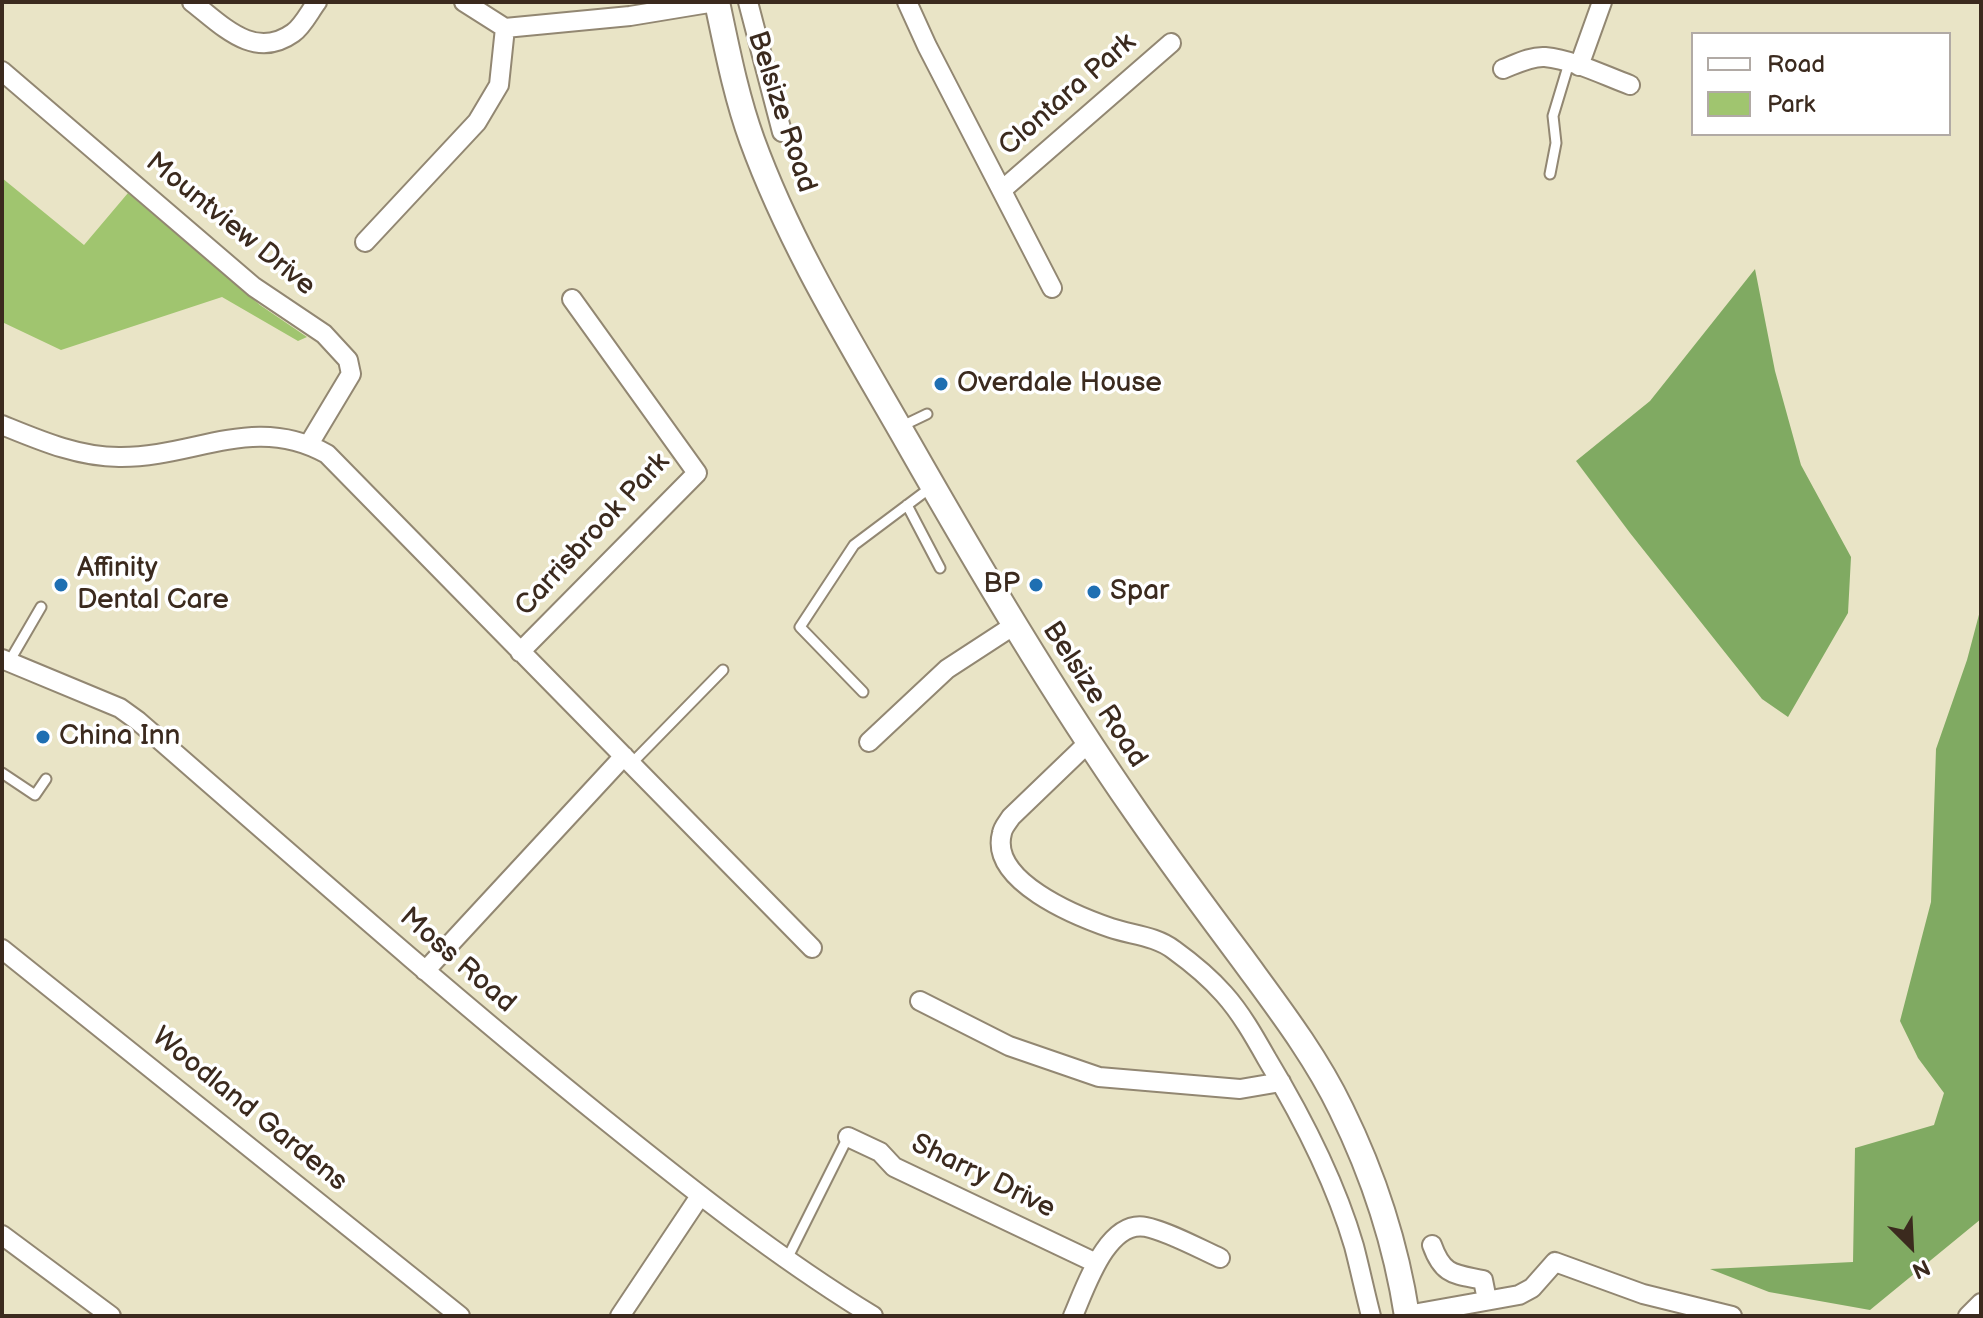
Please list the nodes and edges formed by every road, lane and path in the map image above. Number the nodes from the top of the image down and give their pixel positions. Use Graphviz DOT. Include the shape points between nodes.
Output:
graph roads {
  1 [pos="192,2"];
  2 [pos="317,2"];
  3 [pos="464,2"];
  4 [pos="716,2"];
  5 [pos="748,2"];
  6 [pos="1602,2"];
  7 [pos="914,6"];
  8 [pos="505,28"];
  9 [pos="1171,43"];
  10 [pos="1574,64"];
  11 [pos="1503,69"];
  12 [pos="2,71"];
  13 [pos="1630,85"];
  14 [pos="782,132"];
  15 [pos="1550,174"];
  16 [pos="1002,190"];
  17 [pos="365,242"];
  18 [pos="1052,288"];
  19 [pos="572,299"];
  20 [pos="927,414"];
  21 [pos="2,425"];
  22 [pos="899,428"];
  23 [pos="309,444"];
  24 [pos="932,486"];
  25 [pos="907,505"];
  26 [pos="940,568"];
  27 [pos="41,607"];
  28 [pos="1013,626"];
  29 [pos="520,652"];
  30 [pos="6,660"];
  31 [pos="723,670"];
  32 [pos="863,692"];
  33 [pos="869,742"];
  34 [pos="1088,743"];
  35 [pos="628,760"];
  36 [pos="2,773"];
  37 [pos="46,779"];
  38 [pos="812,948"];
  39 [pos="2,949"];
  40 [pos="425,971"];
  41 [pos="920,1001"];
  42 [pos="1281,1082"];
  43 [pos="848,1137"];
  44 [pos="700,1196"];
  45 [pos="2,1235"];
  46 [pos="1432,1245"];
  47 [pos="1220,1258"];
  48 [pos="787,1259"];
  49 [pos="1096,1263"];
  50 [pos="1981,1303"];
  51 [pos="1482,1306"];
  52 [pos="1682,1311"];
  53 [pos="868,1315"];
  54 [pos="1407,1315"];
  55 [pos="111,1316"];
  56 [pos="460,1316"];
  57 [pos="620,1316"];
  58 [pos="1073,1316"];
  59 [pos="1371,1316"];
  60 [pos="1732,1316"];
  61 [pos="1968,1316"];
  1 -- 2 [label="street" via="245,41 271,43 295,32"];
  3 -- 8 [label="street"];
  4 -- 8 [label="street"];
  4 -- 22 [label="street, Belsize Road" via="740,102 780,207"];
  5 -- 14 [label="street"];
  6 -- 10 [label="street"];
  7 -- 16 [label="street, Clontara Park"];
  8 -- 17 [label="street" via="499,85 477,122"];
  9 -- 16 [label="street, Clontara Park"];
  10 -- 11 [label="street" via="1544,57"];
  10 -- 13 [label="street"];
  10 -- 15 [label="lane" via="1553,116 1556,143"];
  12 -- 23 [label="street, Mountview Drive" via="254,287 324,334 348,360 351,374"];
  16 -- 18 [label="street, Clontara Park"];
  19 -- 29 [label="street, Carrisbrook Park" via="697,473"];
  20 -- 22 [label="lane"];
  21 -- 23 [label="street" via="61,449 118,458 254,435"];
  22 -- 24 [label="street, Belsize Road"];
  23 -- 29 [label="street" via="327,454"];
  24 -- 25 [label="lane"];
  24 -- 28 [label="street, Belsize Road"];
  25 -- 26 [label="lane"];
  25 -- 32 [label="lane" via="854,545 800,627"];
  27 -- 30 [label="lane"];
  28 -- 33 [label="street" via="947,669"];
  28 -- 34 [label="street, Belsize Road"];
  29 -- 35 [label="street"];
  30 -- 40 [label="street, Moss Road" via="120,708 138,721"];
  31 -- 35 [label="lane"];
  34 -- 42 [label="street" via="1011,817 1002,832 1006,864 1028,888 1076,913 1170,946 1225,995"];
  34 -- 54 [label="street, Belsize Road" via="1272,999 1340,1107 1383,1213"];
  35 -- 38 [label="street"];
  35 -- 40 [label="street"];
  36 -- 37 [label="lane" via="35,795"];
  39 -- 56 [label="street, Woodland Gardens"];
  40 -- 44 [label="street, Moss Road"];
  41 -- 42 [label="street" via="1009,1046 1099,1077 1240,1089"];
  42 -- 59 [label="street" via="1320,1159 1353,1243"];
  43 -- 48 [label="lane"];
  43 -- 49 [label="street, Sharry Drive" via="880,1152 894,1167"];
  44 -- 48 [label="street, Moss Road"];
  44 -- 57 [label="street"];
  45 -- 55 [label="street"];
  46 -- 51 [label="street" via="1448,1273 1483,1280"];
  47 -- 49 [label="street" via="1144,1226 1124,1231"];
  48 -- 53 [label="street, Moss Road"];
  49 -- 58 [label="street"];
  50 -- 61 [label="street"];
  51 -- 52 [label="street" via="1532,1288 1555,1262"];
  51 -- 54 [label="street"];
  52 -- 60 [label="street"];
}
